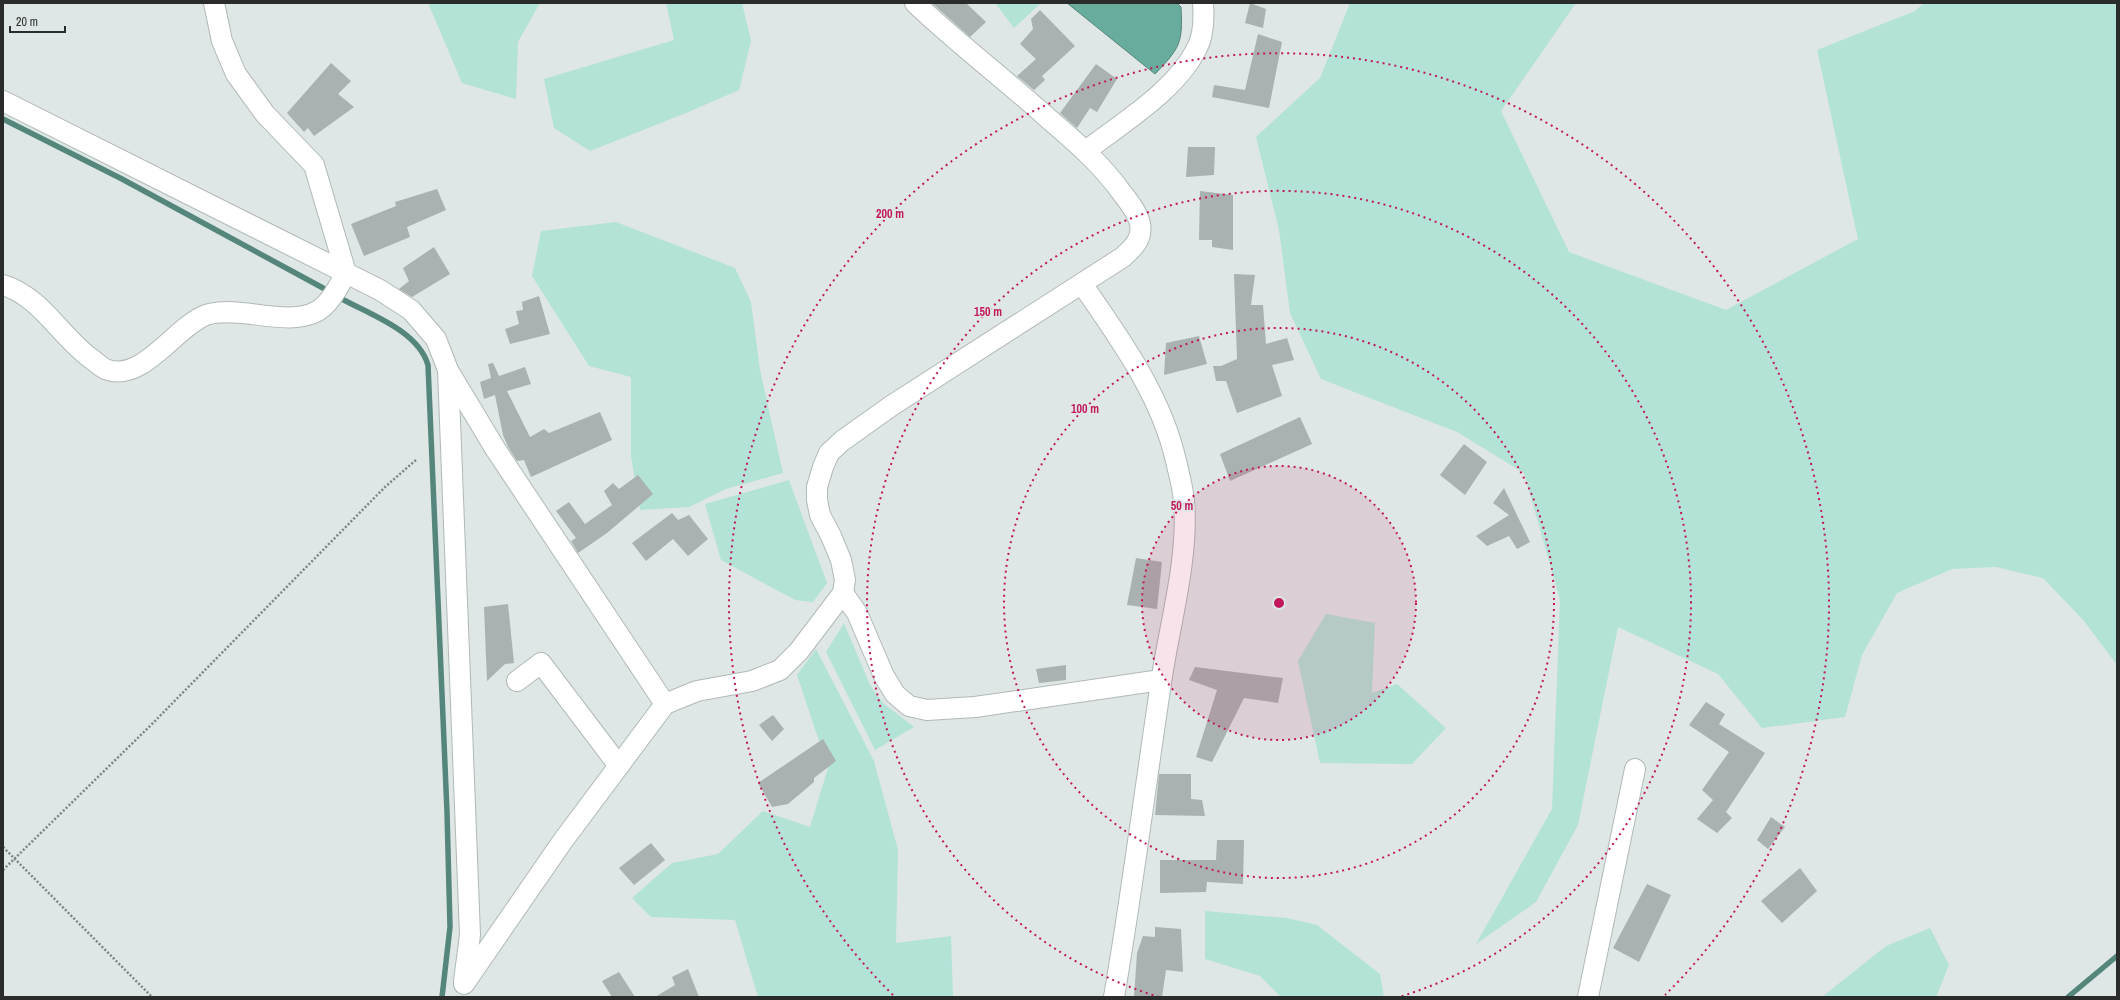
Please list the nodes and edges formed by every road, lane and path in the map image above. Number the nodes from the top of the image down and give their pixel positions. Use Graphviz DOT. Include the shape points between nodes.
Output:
graph roads {
  1 [pos="214,3"];
  2 [pos="915,3"];
  3 [pos="1203,3"];
  4 [pos="3,101"];
  5 [pos="1086,151"];
  6 [pos="346,273"];
  7 [pos="1082,284"];
  8 [pos="3,285"];
  9 [pos="448,370"];
  10 [pos="416,460"];
  11 [pos="842,593"];
  12 [pos="1161,680"];
  13 [pos="517,681"];
  14 [pos="664,704"];
  15 [pos="619,766"];
  16 [pos="1635,769"];
  17 [pos="3,847"];
  18 [pos="14,859"];
  19 [pos="3,870"];
  20 [pos="463,990"];
  21 [pos="152,997"];
  22 [pos="1114,997"];
  23 [pos="1588,997"];
  1 -- 6 [label="street" via="222,41 236,74 265,114 314,166"];
  2 -- 5 [label="street"];
  3 -- 5 [label="street" via="1204,18 1198,48 1174,82"];
  4 -- 6 [label="street"];
  5 -- 7 [label="street" via="1130,204 1140,224 1141,235 1135,246 1123,257"];
  6 -- 8 [label="street" via="324,306 312,314 294,316 227,312 206,315 143,364 119,370 108,370 81,352 39,307 17,289"];
  6 -- 9 [label="street" via="380,290 411,310 436,339"];
  7 -- 11 [label="street" via="892,406 829,453 817,487 818,500 820,514 841,560 845,580"];
  7 -- 12 [label="street" via="1145,379 1164,421 1176,460 1184,501 1183,547"];
  9 -- 14 [label="street" via="501,456"];
  9 -- 20 [label="street" via="470,935"];
  10 -- 18 [label="path" via="385,487 155,722"];
  11 -- 12 [label="street" via="857,614 884,676 895,694 909,706 927,710 975,707"];
  11 -- 14 [label="street" via="799,651 780,670 752,681 697,691"];
  12 -- 22 [label="street"];
  13 -- 15 [label="street" via="541,663"];
  14 -- 15 [label="street"];
  15 -- 20 [label="street" via="562,842"];
  16 -- 23 [label="street"];
  17 -- 18 [label="path"];
  18 -- 19 [label="path"];
  18 -- 21 [label="path"];
}
